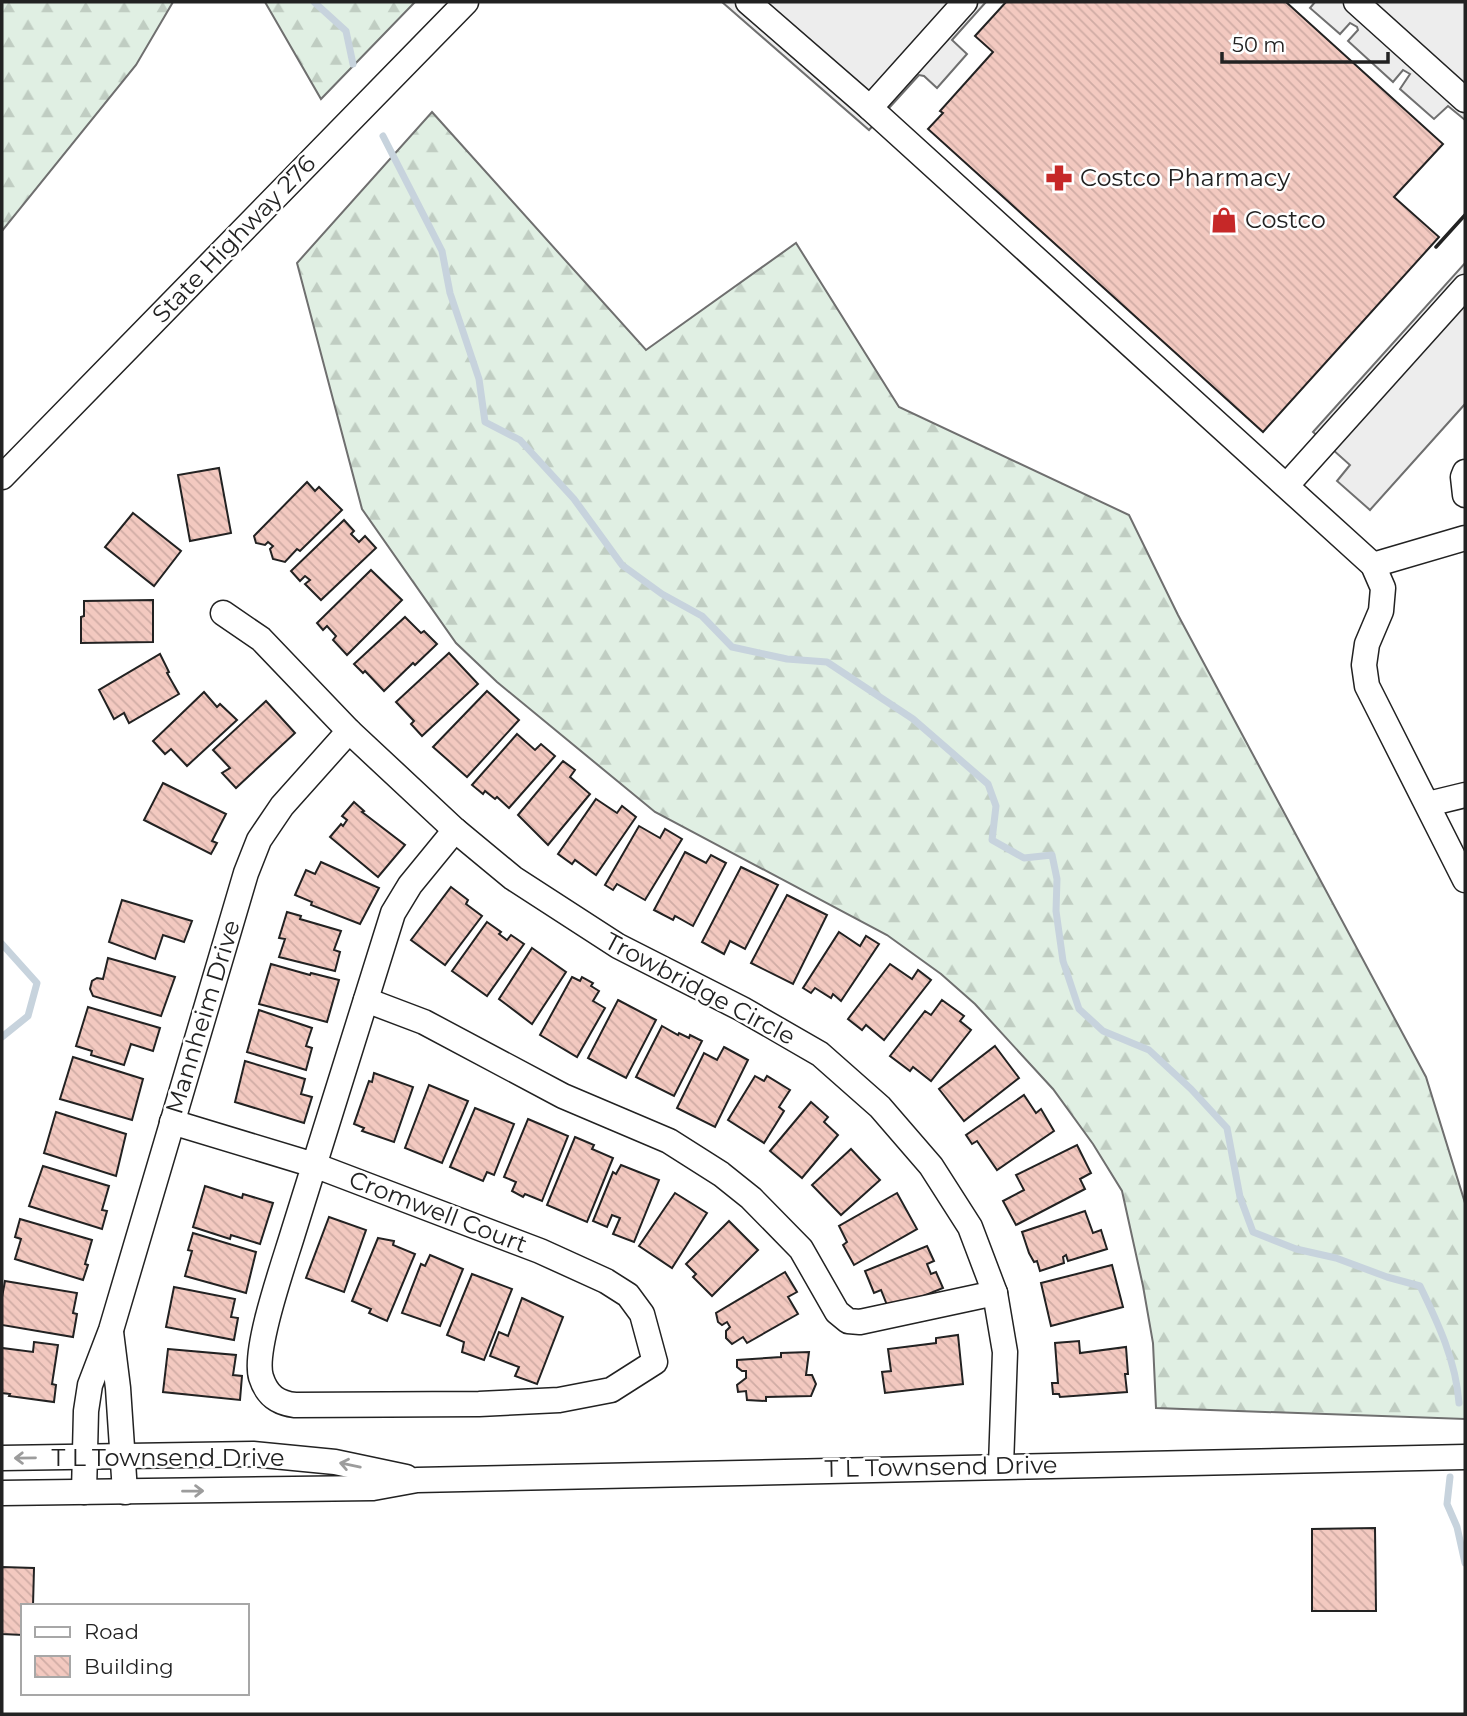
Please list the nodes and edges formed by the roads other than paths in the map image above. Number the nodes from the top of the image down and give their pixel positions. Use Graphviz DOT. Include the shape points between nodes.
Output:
graph roads {
  1 [pos="466,2"];
  2 [pos="748,2"];
  3 [pos="965,2"];
  4 [pos="1356,2"];
  5 [pos="1465,100"];
  6 [pos="870,108"];
  7 [pos="1465,287"];
  8 [pos="1465,472"];
  9 [pos="2,477"];
  10 [pos="1287,485"];
  11 [pos="1465,495"];
  12 [pos="1465,538"];
  13 [pos="1373,565"];
  14 [pos="223,613"];
  15 [pos="349,732"];
  16 [pos="1465,795"];
  17 [pos="1427,804"];
  18 [pos="455,830"];
  19 [pos="1465,880"];
  20 [pos="366,1000"];
  21 [pos="172,1122"];
  22 [pos="314,1165"];
  23 [pos="995,1293"];
  24 [pos="111,1330"];
  25 [pos="88,1404"];
  26 [pos="119,1404"];
  27 [pos="85,1457"];
  28 [pos="122,1457"];
  29 [pos="1465,1457"];
  30 [pos="2,1458"];
  31 [pos="1002,1466"];
  32 [pos="417,1480"];
  33 [pos="84,1492"];
  34 [pos="125,1492"];
  35 [pos="2,1493"];
  1 -- 9 [label="street, State Highway 276"];
  2 -- 6 [label="street"];
  3 -- 6 [label="street"];
  4 -- 5 [label="street"];
  6 -- 10 [label="street"];
  7 -- 10 [label="street"];
  8 -- 11 [label="street"];
  10 -- 13 [label="street"];
  12 -- 13 [label="street"];
  13 -- 17 [label="street" via="1382,588 1381,611 1367,644 1367,685"];
  14 -- 15 [label="street, Trowbridge Circle" via="261,639"];
  15 -- 18 [label="street, Trowbridge Circle"];
  15 -- 21 [label="street, Mannheim Drive" via="282,806 259,840"];
  16 -- 17 [label="street"];
  17 -- 19 [label="street"];
  18 -- 20 [label="street" via="393,913"];
  18 -- 23 [label="street, Trowbridge Circle" via="513,878 618,946 820,1054 880,1107 931,1166 970,1227"];
  20 -- 22 [label="street"];
  20 -- 23 [label="street" via="424,1022 563,1096 668,1141 721,1174 801,1249 837,1312 848,1321"];
  21 -- 22 [label="street, Cromwell Court"];
  21 -- 24 [label="street, Mannheim Drive"];
  22 -- 22 [label="street, Cromwell Court" via="540,1251 606,1281 628,1295 642,1314 655,1362 611,1390 559,1400 280,1403 261,1376 261,1353"];
  23 -- 31 [label="street, Trowbridge Circle" via="1005,1352"];
  24 -- 25 [label="street, Mannheim Drive" via="92,1378"];
  24 -- 26 [label="street, Mannheim Drive"];
  25 -- 26 [label="street"];
  25 -- 27 [label="street, Mannheim Drive"];
  26 -- 28 [label="street, Mannheim Drive"];
  27 -- 28 [label="street, T L Townsend Drive"];
  27 -- 30 [label="street, T L Townsend Drive, one-way"];
  27 -- 33 [label="street, Mannheim Drive"];
  32 -- 28 [label="street, T L Townsend Drive, one-way" via="335,1462 253,1454"];
  28 -- 34 [label="street, Mannheim Drive"];
  29 -- 31 [label="street, T L Townsend Drive"];
  31 -- 32 [label="street, T L Townsend Drive"];
  34 -- 32 [label="street, T L Townsend Drive, one-way" via="373,1488"];
  33 -- 34 [label="street, T L Townsend Drive"];
  33 -- 35 [label="street, T L Townsend Drive"];
}
